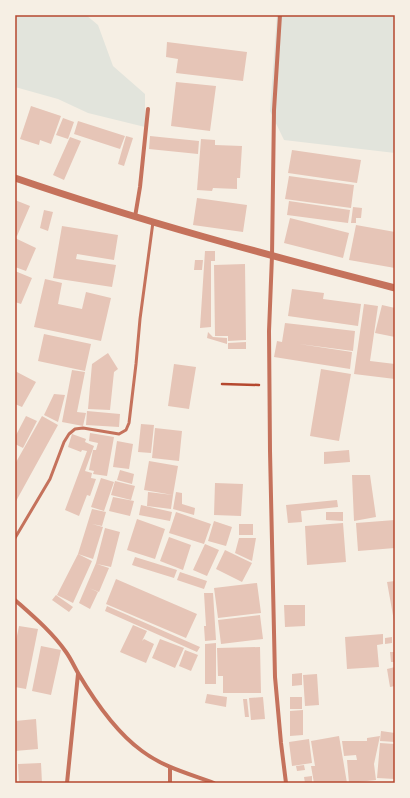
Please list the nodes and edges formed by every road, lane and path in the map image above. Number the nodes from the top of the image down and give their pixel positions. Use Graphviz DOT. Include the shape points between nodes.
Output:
graph roads {
  1 [pos="280,15"];
  2 [pos="148,109"];
  3 [pos="15,178"];
  4 [pos="135,216"];
  5 [pos="153,222"];
  6 [pos="272,256"];
  7 [pos="395,288"];
  8 [pos="222,384"];
  9 [pos="269,385"];
  10 [pos="15,538"];
  11 [pos="15,600"];
  12 [pos="78,674"];
  13 [pos="170,767"];
  14 [pos="67,783"];
  15 [pos="170,783"];
  16 [pos="214,783"];
  17 [pos="286,783"];
  1 -- 6 [label="street" via="274,110"];
  2 -- 4 [label="street"];
  3 -- 4 [label="street"];
  4 -- 5 [label="street"];
  5 -- 6 [label="street"];
  5 -- 10 [label="lane" via="129,423 126,430 119,434 83,428 75,429 69,434 50,479"];
  6 -- 7 [label="street"];
  6 -- 9 [label="street"];
  8 -- 9 [label="path"];
  9 -- 17 [label="street" via="275,677"];
  11 -- 12 [label="street" via="56,639"];
  12 -- 13 [label="street" via="118,728 142,751"];
  12 -- 14 [label="street"];
  13 -- 15 [label="street"];
  13 -- 16 [label="street"];
}
